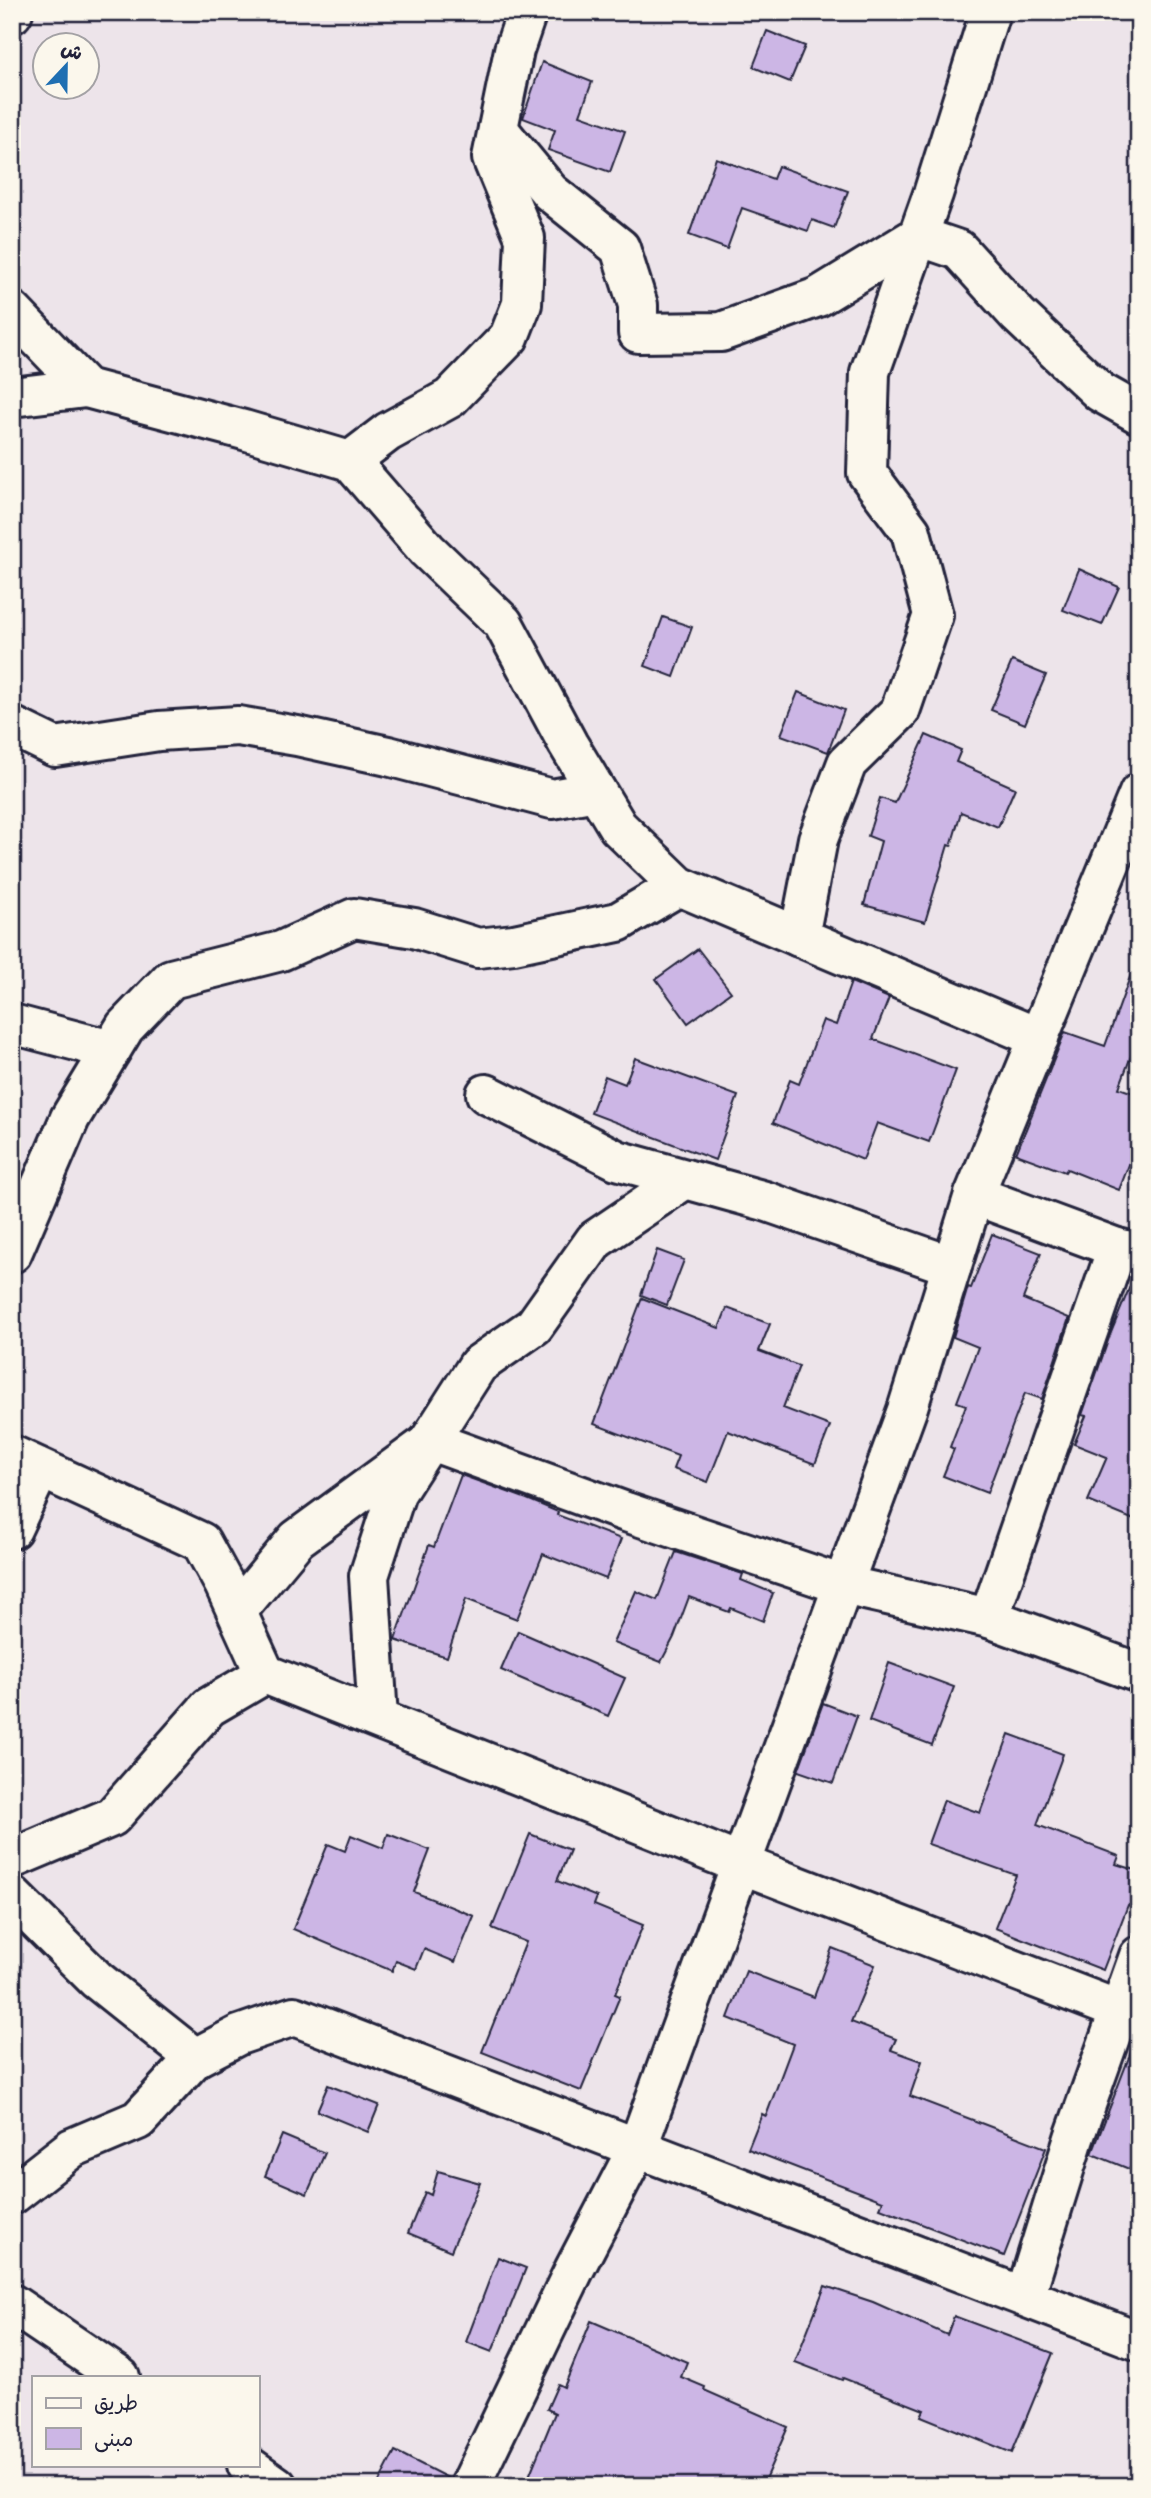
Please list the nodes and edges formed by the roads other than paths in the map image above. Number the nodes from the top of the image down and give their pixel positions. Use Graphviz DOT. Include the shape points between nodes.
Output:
graph roads {
  1 [pos="527,12"];
  2 [pos="990,12"];
  3 [pos="498,129"];
  4 [pos="918,236"];
  5 [pos="12,311"];
  6 [pos="86,388"];
  7 [pos="12,397"];
  8 [pos="1139,414"];
  9 [pos="350,461"];
  10 [pos="12,726"];
  11 [pos="596,791"];
  12 [pos="1139,793"];
  13 [pos="679,887"];
  14 [pos="799,937"];
  15 [pos="12,1024"];
  16 [pos="1039,1038"];
  17 [pos="111,1050"];
  18 [pos="486,1094"];
  19 [pos="685,1179"];
  20 [pos="974,1195"];
  21 [pos="1128,1250"];
  22 [pos="12,1253"];
  23 [pos="952,1266"];
  24 [pos="431,1441"];
  25 [pos="26,1462"];
  26 [pos="12,1529"];
  27 [pos="843,1585"];
  28 [pos="237,1611"];
  29 [pos="989,1618"];
  30 [pos="1139,1673"];
  31 [pos="265,1674"];
  32 [pos="378,1718"];
  33 [pos="12,1859"];
  34 [pos="741,1864"];
  35 [pos="12,1896"];
  36 [pos="1139,1956"];
  37 [pos="1129,2014"];
  38 [pos="194,2057"];
  39 [pos="637,2149"];
  40 [pos="12,2195"];
  41 [pos="1025,2296"];
  42 [pos="12,2304"];
  43 [pos="1139,2341"];
  44 [pos="119,2376"];
  45 [pos="470,2486"];
  1 -- 3 [label="street"];
  2 -- 4 [label="street"];
  3 -- 4 [label="street" via="550,192 620,248 638,305 638,333 720,332 818,297"];
  3 -- 9 [label="street" via="492,158 525,238 522,304 509,337 450,398 388,432"];
  4 -- 8 [label="street" via="959,250 1100,392"];
  4 -- 14 [label="street" via="870,372 867,473 911,532 933,615 900,711 847,762 818,839"];
  5 -- 6 [label="street"];
  6 -- 7 [label="street"];
  6 -- 9 [label="street"];
  9 -- 11 [label="street" via="427,550 503,624"];
  10 -- 11 [label="street" via="55,747 159,730 238,726 388,756 552,799"];
  11 -- 13 [label="street" via="618,827"];
  12 -- 16 [label="street"];
  13 -- 14 [label="street"];
  13 -- 17 [label="street" via="618,922 478,948 414,928 354,918 281,951 170,979 125,1027"];
  14 -- 16 [label="street"];
  15 -- 17 [label="street"];
  16 -- 20 [label="street"];
  17 -- 22 [label="street" via="70,1118"];
  18 -- 19 [label="street" via="617,1160"];
  19 -- 23 [label="street" via="765,1201"];
  19 -- 24 [label="street" via="595,1240 534,1326 478,1365"];
  20 -- 21 [label="street"];
  20 -- 23 [label="street"];
  21 -- 29 [label="street"];
  23 -- 27 [label="street" via="907,1410"];
  24 -- 27 [label="street"];
  24 -- 28 [label="street" via="298,1539"];
  24 -- 32 [label="street" via="396,1493 369,1576"];
  25 -- 26 [label="street"];
  25 -- 28 [label="street" via="201,1542"];
  27 -- 29 [label="street"];
  27 -- 34 [label="street"];
  28 -- 31 [label="street"];
  29 -- 30 [label="street"];
  31 -- 32 [label="street"];
  31 -- 33 [label="street" via="209,1707 112,1817"];
  32 -- 34 [label="street"];
  34 -- 37 [label="street"];
  34 -- 39 [label="street"];
  35 -- 38 [label="street" via="97,1980"];
  36 -- 37 [label="street"];
  37 -- 41 [label="street" via="1074,2138"];
  38 -- 39 [label="street" via="294,2016"];
  38 -- 40 [label="street" via="138,2120 72,2148"];
  39 -- 41 [label="street"];
  39 -- 45 [label="street"];
  41 -- 43 [label="street"];
  42 -- 44 [label="street"];
}
